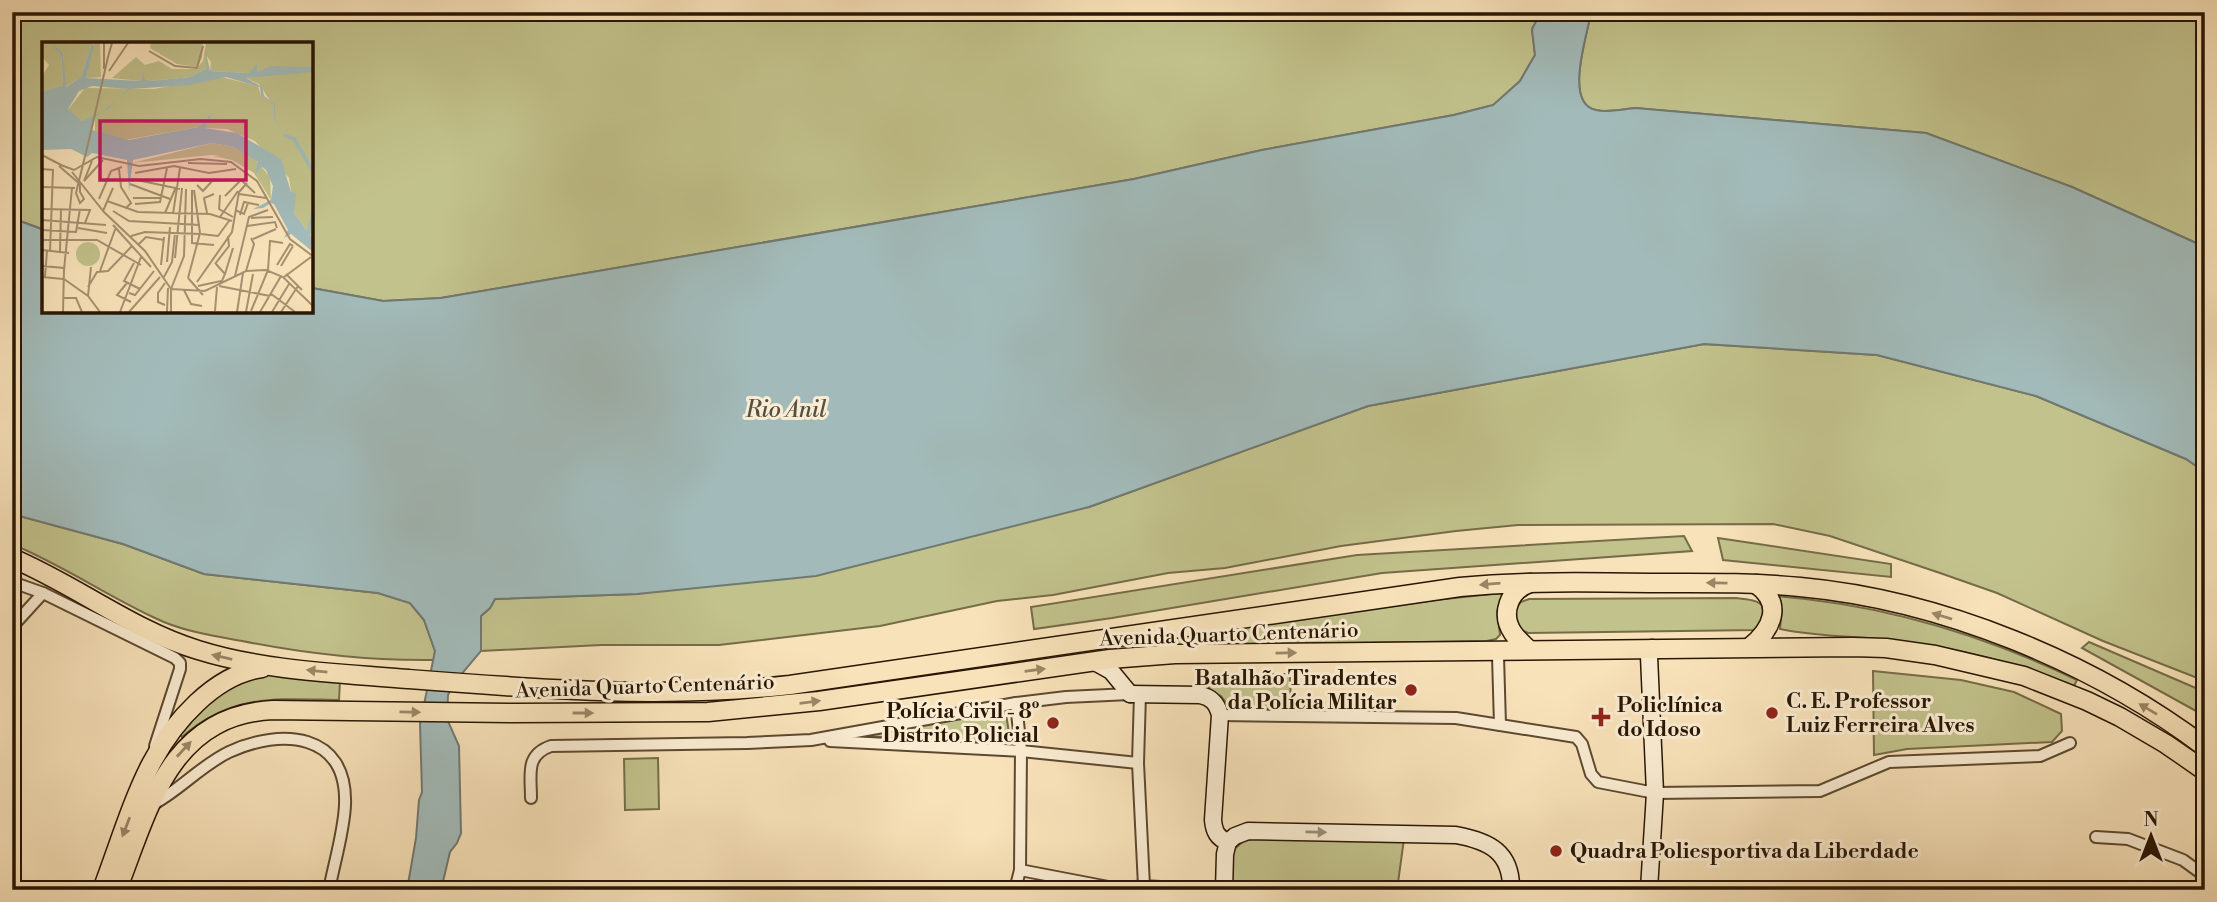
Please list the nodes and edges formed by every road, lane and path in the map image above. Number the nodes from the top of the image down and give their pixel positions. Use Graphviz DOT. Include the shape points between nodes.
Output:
graph roads {
  1 [pos="12,558"];
  2 [pos="12,582"];
  3 [pos="1534,582"];
  4 [pos="1756,584"];
  5 [pos="43,593"];
  6 [pos="12,627"];
  7 [pos="1750,647"];
  8 [pos="1652,648"];
  9 [pos="1528,649"];
  10 [pos="1501,650"];
  11 [pos="1134,657"];
  12 [pos="1093,662"];
  13 [pos="290,668"];
  14 [pos="1135,694"];
  15 [pos="1016,703"];
  16 [pos="1220,715"];
  17 [pos="1500,725"];
  18 [pos="811,740"];
  19 [pos="2070,743"];
  20 [pos="2205,747"];
  21 [pos="1021,751"];
  22 [pos="1138,763"];
  23 [pos="150,765"];
  24 [pos="2205,771"];
  25 [pos="1655,793"];
  26 [pos="531,798"];
  27 [pos="142,804"];
  28 [pos="2096,837"];
  29 [pos="1228,842"];
  30 [pos="1020,870"];
  31 [pos="2205,876"];
  32 [pos="1144,886"];
  33 [pos="1639,889"];
  34 [pos="1649,889"];
  35 [pos="102,890"];
  36 [pos="117,890"];
  37 [pos="329,890"];
  38 [pos="1014,890"];
  39 [pos="1209,890"];
  40 [pos="1224,890"];
  41 [pos="1511,890"];
  42 [pos="1592,890"];
  43 [pos="1665,890"];
  13 -- 1 [label="main road, one-way" via="181,645"];
  2 -- 5 [label="street"];
  4 -- 3 [label="main road, Avenida Quarto Centenário, one-way"];
  3 -- 9 [label="main road" via="1517,590 1507,610 1513,634"];
  3 -- 13 [label="main road, Avenida Quarto Centenário, one-way" via="1460,587 715,692 590,692"];
  4 -- 7 [label="main road" via="1766,593 1772,615 1763,637"];
  20 -- 4 [label="main road, Avenida Quarto Centenário, one-way" via="2106,684 1993,633 1858,595"];
  5 -- 6 [label="street"];
  5 -- 23 [label="street" via="180,663"];
  7 -- 8 [label="main road, Avenida Quarto Centenário"];
  7 -- 24 [label="main road, Avenida Quarto Centenário" via="1886,648 1997,668 2120,717"];
  8 -- 9 [label="main road, Avenida Quarto Centenário"];
  8 -- 25 [label="street"];
  9 -- 10 [label="main road, Avenida Quarto Centenário"];
  11 -- 10 [label="main road, Avenida Quarto Centenário, one-way"];
  10 -- 17 [label="street"];
  11 -- 12 [label="main road, Avenida Quarto Centenário"];
  11 -- 14 [label="street" via="1126,675"];
  12 -- 14 [label="street" via="1107,668"];
  27 -- 12 [label="main road, Avenida Quarto Centenário, one-way" via="179,753 204,731 233,716 259,711 748,709"];
  13 -- 23 [label="main road" via="253,670 217,685 178,726"];
  14 -- 15 [label="street"];
  14 -- 16 [label="street" via="1205,696 1216,704"];
  14 -- 22 [label="street"];
  15 -- 18 [label="street"];
  15 -- 21 [label="street"];
  16 -- 17 [label="street" via="1456,718"];
  16 -- 29 [label="street" via="1213,820 1216,834"];
  17 -- 25 [label="street" via="1576,737 1598,782"];
  18 -- 21 [label="street"];
  18 -- 26 [label="street" via="551,746 531,761"];
  19 -- 25 [label="street" via="2040,756 1889,762 1820,791"];
  21 -- 22 [label="street"];
  21 -- 30 [label="street"];
  22 -- 32 [label="street"];
  23 -- 27 [label="main road"];
  25 -- 34 [label="street"];
  27 -- 35 [label="main road, one-way"];
  27 -- 36 [label="main road"];
  27 -- 37 [label="street" via="167,797 227,753 247,745 287,739 320,746 339,772 345,798"];
  28 -- 31 [label="street" via="2128,839 2183,860"];
  29 -- 40 [label="street"];
  29 -- 41 [label="street, one-way" via="1248,831 1469,837 1500,852 1510,870"];
  30 -- 32 [label="street" via="1119,889"];
  30 -- 38 [label="street"];
  32 -- 39 [label="street"];
  33 -- 34 [label="street"];
  33 -- 42 [label="street"];
  34 -- 43 [label="street"];
}
